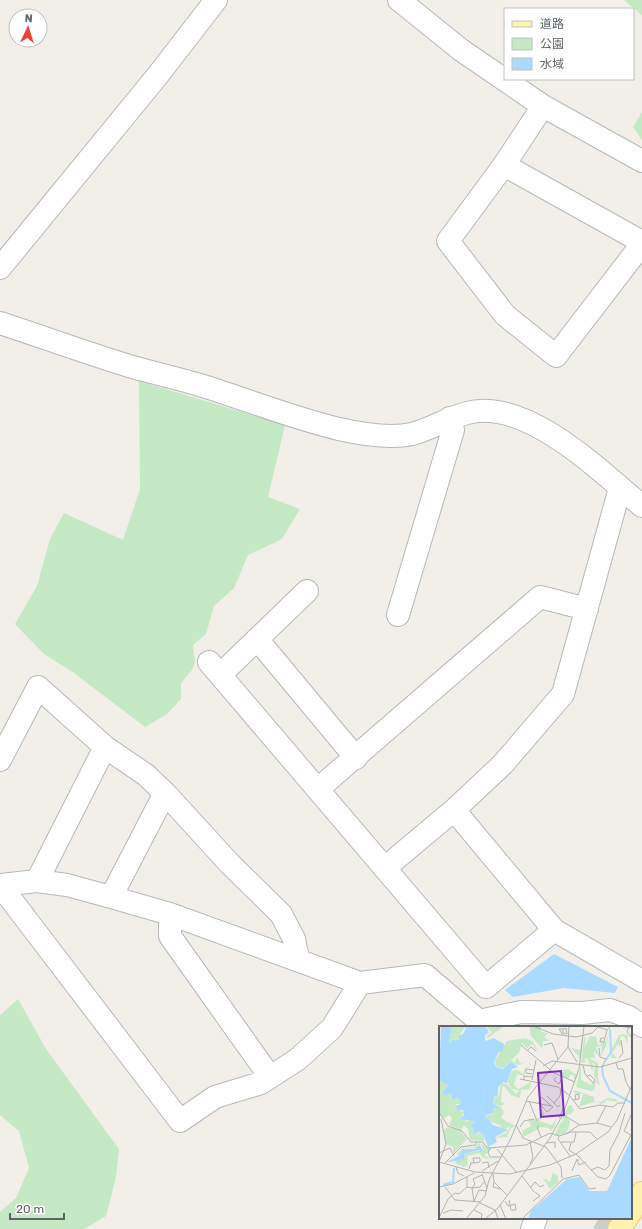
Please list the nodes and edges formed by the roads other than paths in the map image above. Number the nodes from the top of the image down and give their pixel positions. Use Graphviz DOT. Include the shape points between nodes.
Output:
graph roads {
  1 [pos="216,0"];
  2 [pos="399,0"];
  3 [pos="504,80"];
  4 [pos="504,80"];
  5 [pos="543,106"];
  6 [pos="642,161"];
  7 [pos="504,165"];
  8 [pos="642,243"];
  9 [pos="0,268"];
  10 [pos="0,323"];
  11 [pos="450,418"];
  12 [pos="620,488"];
  13 [pos="642,506"];
  14 [pos="307,591"];
  15 [pos="587,609"];
  16 [pos="398,615"];
  17 [pos="257,639"];
  18 [pos="105,747"];
  19 [pos="356,758"];
  20 [pos="0,760"];
  21 [pos="318,790"];
  22 [pos="165,793"];
  23 [pos="454,810"];
  24 [pos="386,868"];
  25 [pos="37,881"];
  26 [pos="0,885"];
  27 [pos="111,896"];
  28 [pos="170,914"];
  29 [pos="554,930"];
  30 [pos="298,959"];
  31 [pos="642,981"];
  32 [pos="360,983"];
  33 [pos="642,1026"];
  34 [pos="632,1041"];
  35 [pos="270,1077"];
  36 [pos="642,1193"];
  37 [pos="632,1210"];
  38 [pos="536,1219"];
  39 [pos="626,1219"];
  40 [pos="532,1229"];
  41 [pos="619,1229"];
  1 -- 9 [label="street"];
  2 -- 4 [label="street" via="460,50"];
  3 -- 5 [label="street"];
  5 -- 6 [label="street"];
  5 -- 7 [label="street"];
  7 -- 8 [label="street"];
  7 -- 8 [label="street" via="448,241 505,315 556,356"];
  10 -- 11 [label="street" via="130,366 338,429 365,434 411,434"];
  11 -- 12 [label="street" via="468,412 490,410 512,415 542,428 560,440"];
  11 -- 16 [label="street" via="453,430"];
  12 -- 13 [label="street"];
  12 -- 15 [label="street"];
  14 -- 17 [label="street"];
  15 -- 19 [label="street" via="540,597"];
  15 -- 23 [label="street" via="563,694 503,764"];
  17 -- 19 [label="street"];
  17 -- 21 [label="street" via="215,668"];
  18 -- 20 [label="street" via="38,687"];
  18 -- 22 [label="street" via="146,775"];
  18 -- 25 [label="street"];
  19 -- 21 [label="street"];
  21 -- 24 [label="street"];
  22 -- 27 [label="street"];
  22 -- 30 [label="street" via="230,864 281,914 294,939"];
  23 -- 24 [label="street"];
  23 -- 29 [label="street"];
  24 -- 29 [label="street" via="486,987"];
  25 -- 26 [label="street"];
  25 -- 27 [label="street" via="67,885"];
  26 -- 35 [label="street" via="180,1121 216,1097 261,1083"];
  27 -- 28 [label="street"];
  28 -- 30 [label="street"];
  28 -- 35 [label="street" via="170,936"];
  29 -- 31 [label="street"];
  30 -- 32 [label="street"];
  32 -- 33 [label="street" via="425,975 479,1021 521,1012 582,1013 610,1010 630,1017"];
  32 -- 35 [label="street" via="332,1028 298,1059"];
  33 -- 34 [label="street"];
  36 -- 37 [label="main road"];
  38 -- 40 [label="street"];
  39 -- 41 [label="main road"];
}
